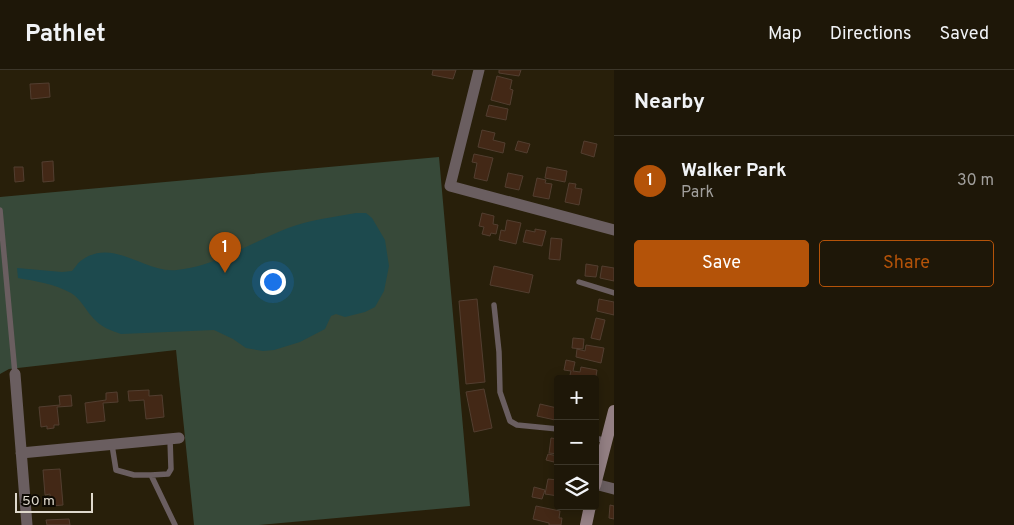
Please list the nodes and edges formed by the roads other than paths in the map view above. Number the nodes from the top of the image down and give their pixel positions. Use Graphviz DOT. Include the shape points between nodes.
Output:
graph roads {
  1 [pos="479,70"];
  2 [pos="0,210"];
  3 [pos="614,230"];
  4 [pos="580,282"];
  5 [pos="614,293"];
  6 [pos="494,305"];
  7 [pos="14,374"];
  8 [pos="614,411"];
  9 [pos="554,429"];
  10 [pos="175,439"];
  11 [pos="601,440"];
  12 [pos="112,445"];
  13 [pos="21,453"];
  14 [pos="598,465"];
  15 [pos="151,475"];
  16 [pos="599,486"];
  17 [pos="614,489"];
  18 [pos="589,510"];
  19 [pos="27,525"];
  20 [pos="175,525"];
  21 [pos="586,525"];
  1 -- 3 [label="street" via="450,186"];
  2 -- 7 [label="lane"];
  4 -- 5 [label="lane"];
  6 -- 9 [label="lane" via="500,392 510,421 517,425"];
  7 -- 13 [label="street"];
  8 -- 11 [label="street"];
  10 -- 12 [label="street"];
  10 -- 15 [label="lane" via="168,474"];
  11 -- 14 [label="street"];
  12 -- 13 [label="street"];
  12 -- 15 [label="lane" via="116,470"];
  13 -- 19 [label="street"];
  15 -- 20 [label="lane"];
  16 -- 17 [label="street"];
  18 -- 21 [label="street"];
}
